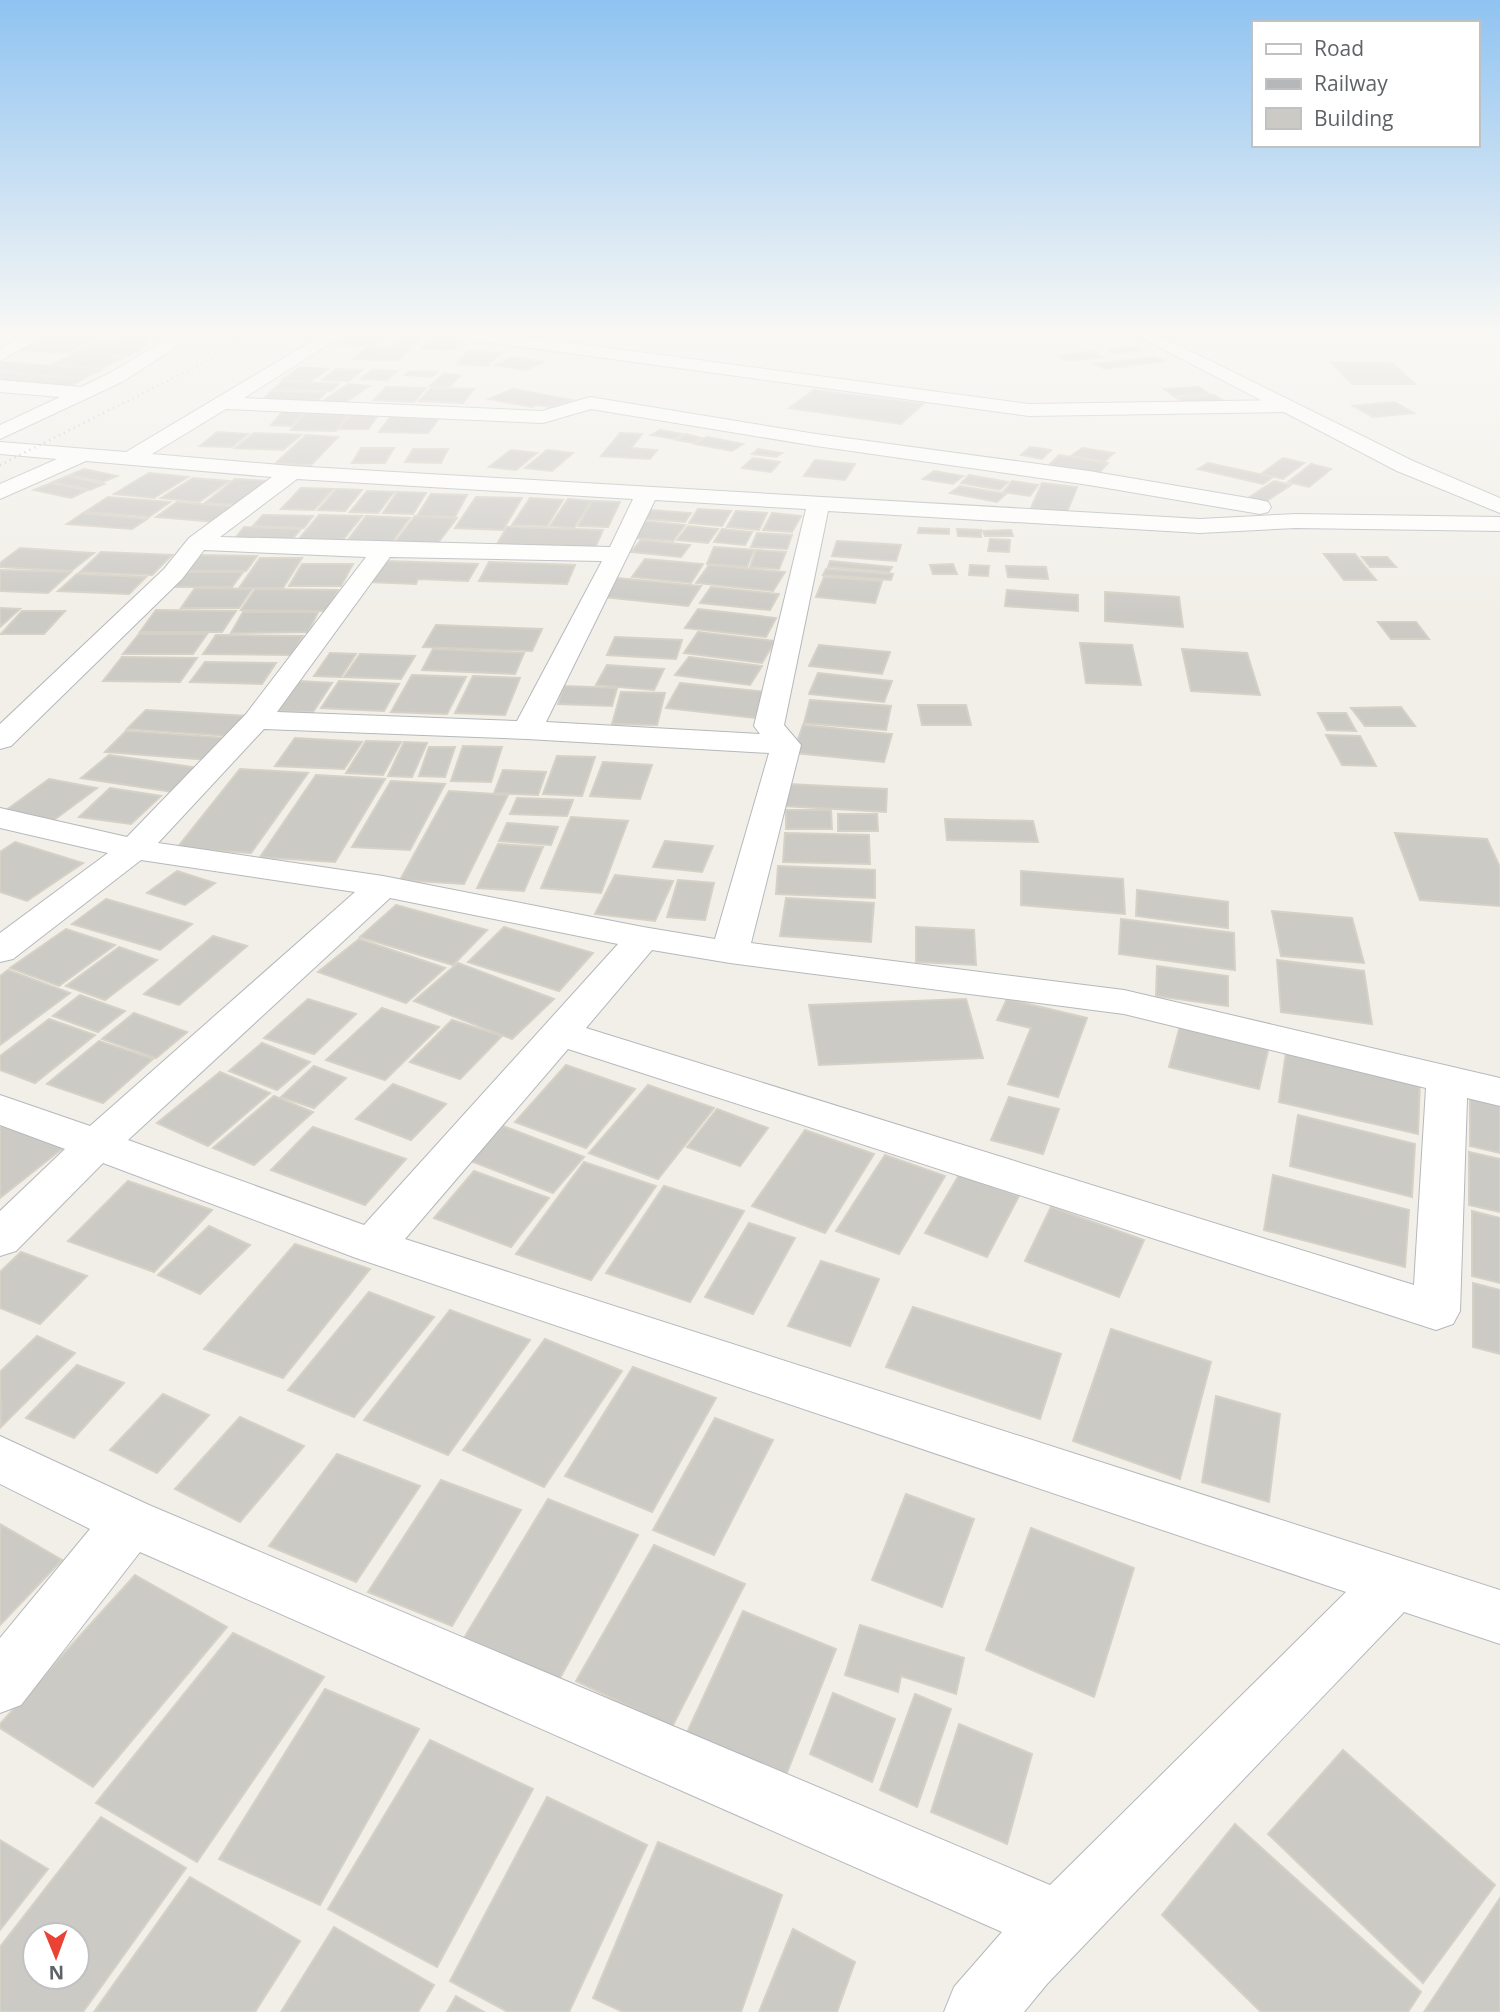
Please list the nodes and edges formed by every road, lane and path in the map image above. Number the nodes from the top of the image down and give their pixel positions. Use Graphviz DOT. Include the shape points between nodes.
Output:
graph roads {
  1 [pos="181,428"];
  2 [pos="742,428"];
  3 [pos="1328,428"];
  4 [pos="1359,428"];
  5 [pos="0,448"];
  6 [pos="84,454"];
  7 [pos="133,457"];
  8 [pos="292,472"];
  9 [pos="0,492"];
  10 [pos="647,494"];
  11 [pos="1500,494"];
  12 [pos="818,505"];
  13 [pos="1500,506"];
  14 [pos="1296,521"];
  15 [pos="1500,524"];
  16 [pos="197,543"];
  17 [pos="383,550"];
  18 [pos="618,554"];
  19 [pos="256,720"];
  20 [pos="527,730"];
  21 [pos="0,740"];
  22 [pos="786,745"];
  23 [pos="0,818"];
  24 [pos="134,849"];
  25 [pos="383,886"];
  26 [pos="643,938"];
  27 [pos="0,951"];
  28 [pos="730,952"];
  29 [pos="560,1032"];
  30 [pos="1447,1081"];
  31 [pos="1500,1092"];
  32 [pos="0,1109"];
  33 [pos="97,1143"];
  34 [pos="0,1239"];
  35 [pos="372,1246"];
  36 [pos="0,1459"];
  37 [pos="130,1522"];
  38 [pos="1394,1583"];
  39 [pos="1500,1618"];
  40 [pos="0,1684"];
  41 [pos="1061,1924"];
  42 [pos="979,2012"];
  1 -- 7 [label="street"];
  2 -- 14 [label="street" via="1089,478 1288,512"];
  3 -- 13 [label="street" via="1438,482"];
  4 -- 11 [label="street"];
  5 -- 6 [label="street"];
  6 -- 7 [label="street"];
  6 -- 9 [label="street"];
  7 -- 8 [label="street"];
  8 -- 10 [label="street"];
  8 -- 16 [label="street"];
  10 -- 12 [label="street"];
  10 -- 18 [label="street"];
  12 -- 14 [label="street" via="1200,526"];
  12 -- 22 [label="street" via="769,726"];
  14 -- 15 [label="street"];
  16 -- 17 [label="street"];
  16 -- 21 [label="street" via="173,574"];
  17 -- 18 [label="street"];
  17 -- 19 [label="street"];
  18 -- 20 [label="street"];
  19 -- 20 [label="street"];
  19 -- 24 [label="street"];
  20 -- 22 [label="street"];
  22 -- 28 [label="street"];
  23 -- 24 [label="street"];
  24 -- 25 [label="street"];
  24 -- 27 [label="street"];
  25 -- 26 [label="street"];
  25 -- 33 [label="street"];
  26 -- 28 [label="street"];
  26 -- 29 [label="street"];
  28 -- 30 [label="street" via="1124,1002"];
  29 -- 30 [label="street" via="1436,1311"];
  29 -- 35 [label="street"];
  30 -- 31 [label="street"];
  32 -- 33 [label="street"];
  33 -- 34 [label="street"];
  33 -- 35 [label="street"];
  35 -- 38 [label="street"];
  36 -- 37 [label="street"];
  37 -- 40 [label="street"];
  37 -- 41 [label="street"];
  38 -- 39 [label="street"];
  38 -- 41 [label="street"];
  41 -- 42 [label="street"];
}
